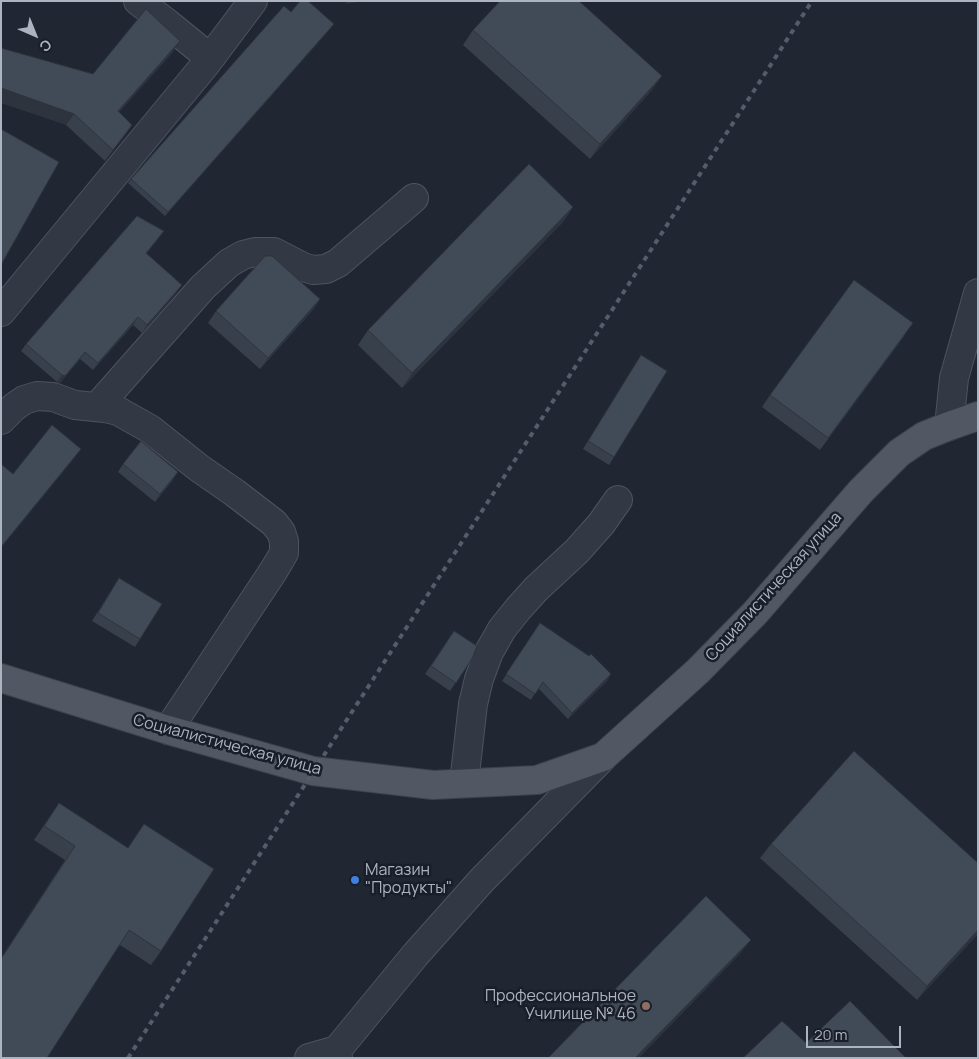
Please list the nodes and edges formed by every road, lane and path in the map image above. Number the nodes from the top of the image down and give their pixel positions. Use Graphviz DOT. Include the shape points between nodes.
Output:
graph roads {
  1 [pos="138,1"];
  2 [pos="253,1"];
  3 [pos="210,58"];
  4 [pos="414,198"];
  5 [pos="978,293"];
  6 [pos="1,312"];
  7 [pos="97,407"];
  8 [pos="978,416"];
  9 [pos="1,420"];
  10 [pos="949,426"];
  11 [pos="618,500"];
  12 [pos="1,678"];
  13 [pos="168,730"];
  14 [pos="603,757"];
  15 [pos="464,783"];
  16 [pos="338,1054"];
  17 [pos="310,1058"];
  1 -- 3 [label="street"];
  2 -- 3 [label="street"];
  3 -- 6 [label="street"];
  4 -- 7 [label="street" via="338,263 326,269 303,267 274,252 242,255 229,263 203,287"];
  5 -- 10 [label="street" via="954,378"];
  7 -- 9 [label="street" via="37,396 24,400"];
  7 -- 13 [label="street" via="118,411 150,429 274,523 284,541 284,552 274,570"];
  8 -- 10 [label="main road, Социалистическая улица"];
  10 -- 14 [label="main road, Социалистическая улица" via="924,436 899,453 861,491 755,613"];
  11 -- 15 [label="street" via="577,551 536,589 502,628 479,679"];
  12 -- 13 [label="main road, Социалистическая улица"];
  13 -- 15 [label="main road, Социалистическая улица" via="313,771 433,785"];
  14 -- 15 [label="main road, Социалистическая улица" via="537,780"];
  14 -- 16 [label="street, Социалистическая улица" via="482,880 416,954"];
  16 -- 17 [label="street"];
}
